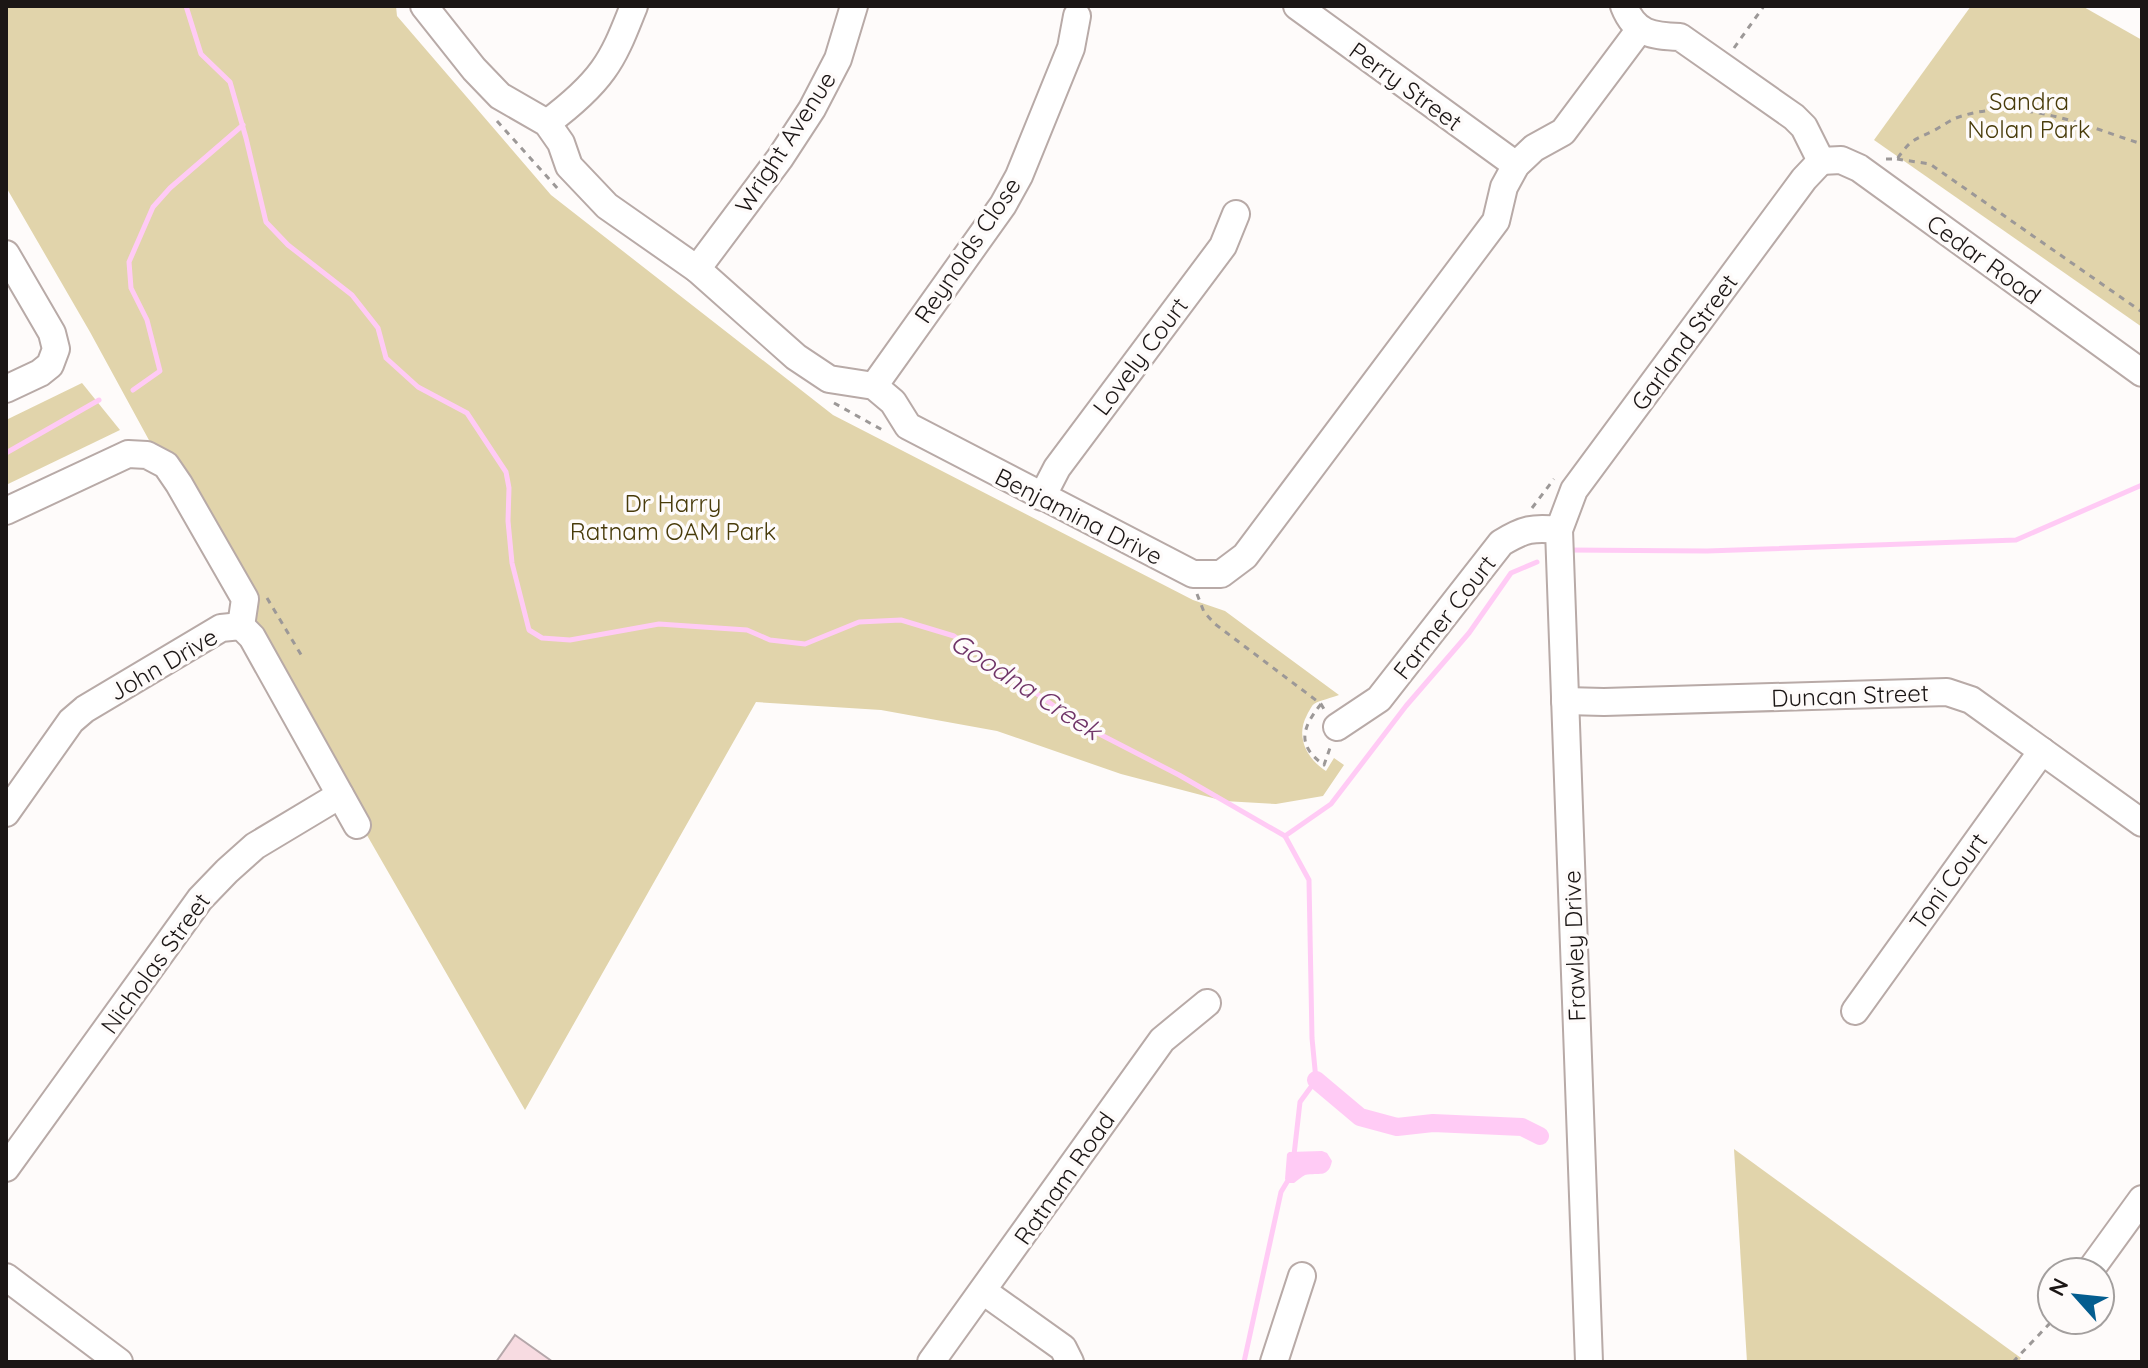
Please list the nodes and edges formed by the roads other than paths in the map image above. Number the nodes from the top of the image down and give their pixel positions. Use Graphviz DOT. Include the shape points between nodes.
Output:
graph roads {
  1 [pos="424,6"];
  2 [pos="634,6"];
  3 [pos="854,6"];
  4 [pos="1297,6"];
  5 [pos="1624,6"];
  6 [pos="1077,16"];
  7 [pos="1640,29"];
  8 [pos="547,123"];
  9 [pos="1821,161"];
  10 [pos="1516,165"];
  11 [pos="1236,214"];
  12 [pos="6,254"];
  13 [pos="697,269"];
  14 [pos="2142,373"];
  15 [pos="874,386"];
  16 [pos="6,389"];
  17 [pos="1042,497"];
  18 [pos="6,511"];
  19 [pos="1559,530"];
  20 [pos="241,626"];
  21 [pos="1565,701"];
  22 [pos="1337,727"];
  23 [pos="2042,751"];
  24 [pos="14,783"];
  25 [pos="340,795"];
  26 [pos="6,813"];
  27 [pos="2142,823"];
  28 [pos="357,825"];
  29 [pos="1207,1003"];
  30 [pos="1855,1011"];
  31 [pos="6,1168"];
  32 [pos="2142,1199"];
  33 [pos="2101,1256"];
  34 [pos="1302,1276"];
  35 [pos="6,1277"];
  36 [pos="983,1291"];
  37 [pos="119,1362"];
  38 [pos="931,1362"];
  39 [pos="1070,1362"];
  40 [pos="1274,1362"];
  41 [pos="1589,1362"];
  1 -- 8 [label="street" via="500,96"];
  2 -- 8 [label="street" via="603,70"];
  3 -- 13 [label="street, Wright Avenue" via="838,59 812,109"];
  4 -- 10 [label="street, Perry Street"];
  5 -- 7 [label="street"];
  6 -- 15 [label="street, Reynolds Close" via="1071,48 1019,176"];
  7 -- 9 [label="street" via="1680,37 1794,117"];
  7 -- 10 [label="street" via="1563,132"];
  8 -- 13 [label="street" via="569,166 607,206"];
  9 -- 14 [label="street, Cedar Road" via="1841,160 1859,168"];
  9 -- 19 [label="street, Garland Street" via="1574,490"];
  10 -- 17 [label="street, Benjamina Drive" via="1496,221 1245,556 1221,574 1193,574"];
  11 -- 17 [label="street, Lovely Court" via="1223,246 1057,468"];
  12 -- 16 [label="street" via="56,349 50,365"];
  13 -- 15 [label="street" via="796,357 829,379"];
  15 -- 17 [label="street, Benjamina Drive" via="893,402 908,426"];
  18 -- 20 [label="street" via="128,454 147,455 166,465 179,484 245,599"];
  19 -- 21 [label="street, Frawley Drive"];
  19 -- 22 [label="street, Farmer Court" via="1535,527 1501,543 1379,699"];
  20 -- 24 [label="street, John Drive" via="221,628 85,709"];
  20 -- 25 [label="street, John Drive"];
  21 -- 23 [label="street, Duncan Street" via="1947,692 1971,700"];
  21 -- 41 [label="street, Frawley Drive"];
  23 -- 27 [label="street, Duncan Street"];
  23 -- 30 [label="street, Toni Court"];
  24 -- 26 [label="street, John Drive"];
  25 -- 28 [label="street, John Drive"];
  25 -- 31 [label="street, Nicholas Street" via="255,846 200,899"];
  29 -- 36 [label="street, Ratnam Road" via="1162,1040"];
  32 -- 33 [label="street"];
  34 -- 40 [label="street"];
  35 -- 37 [label="street"];
  36 -- 38 [label="street, Ratnam Road"];
  36 -- 39 [label="street" via="1063,1348"];
}
